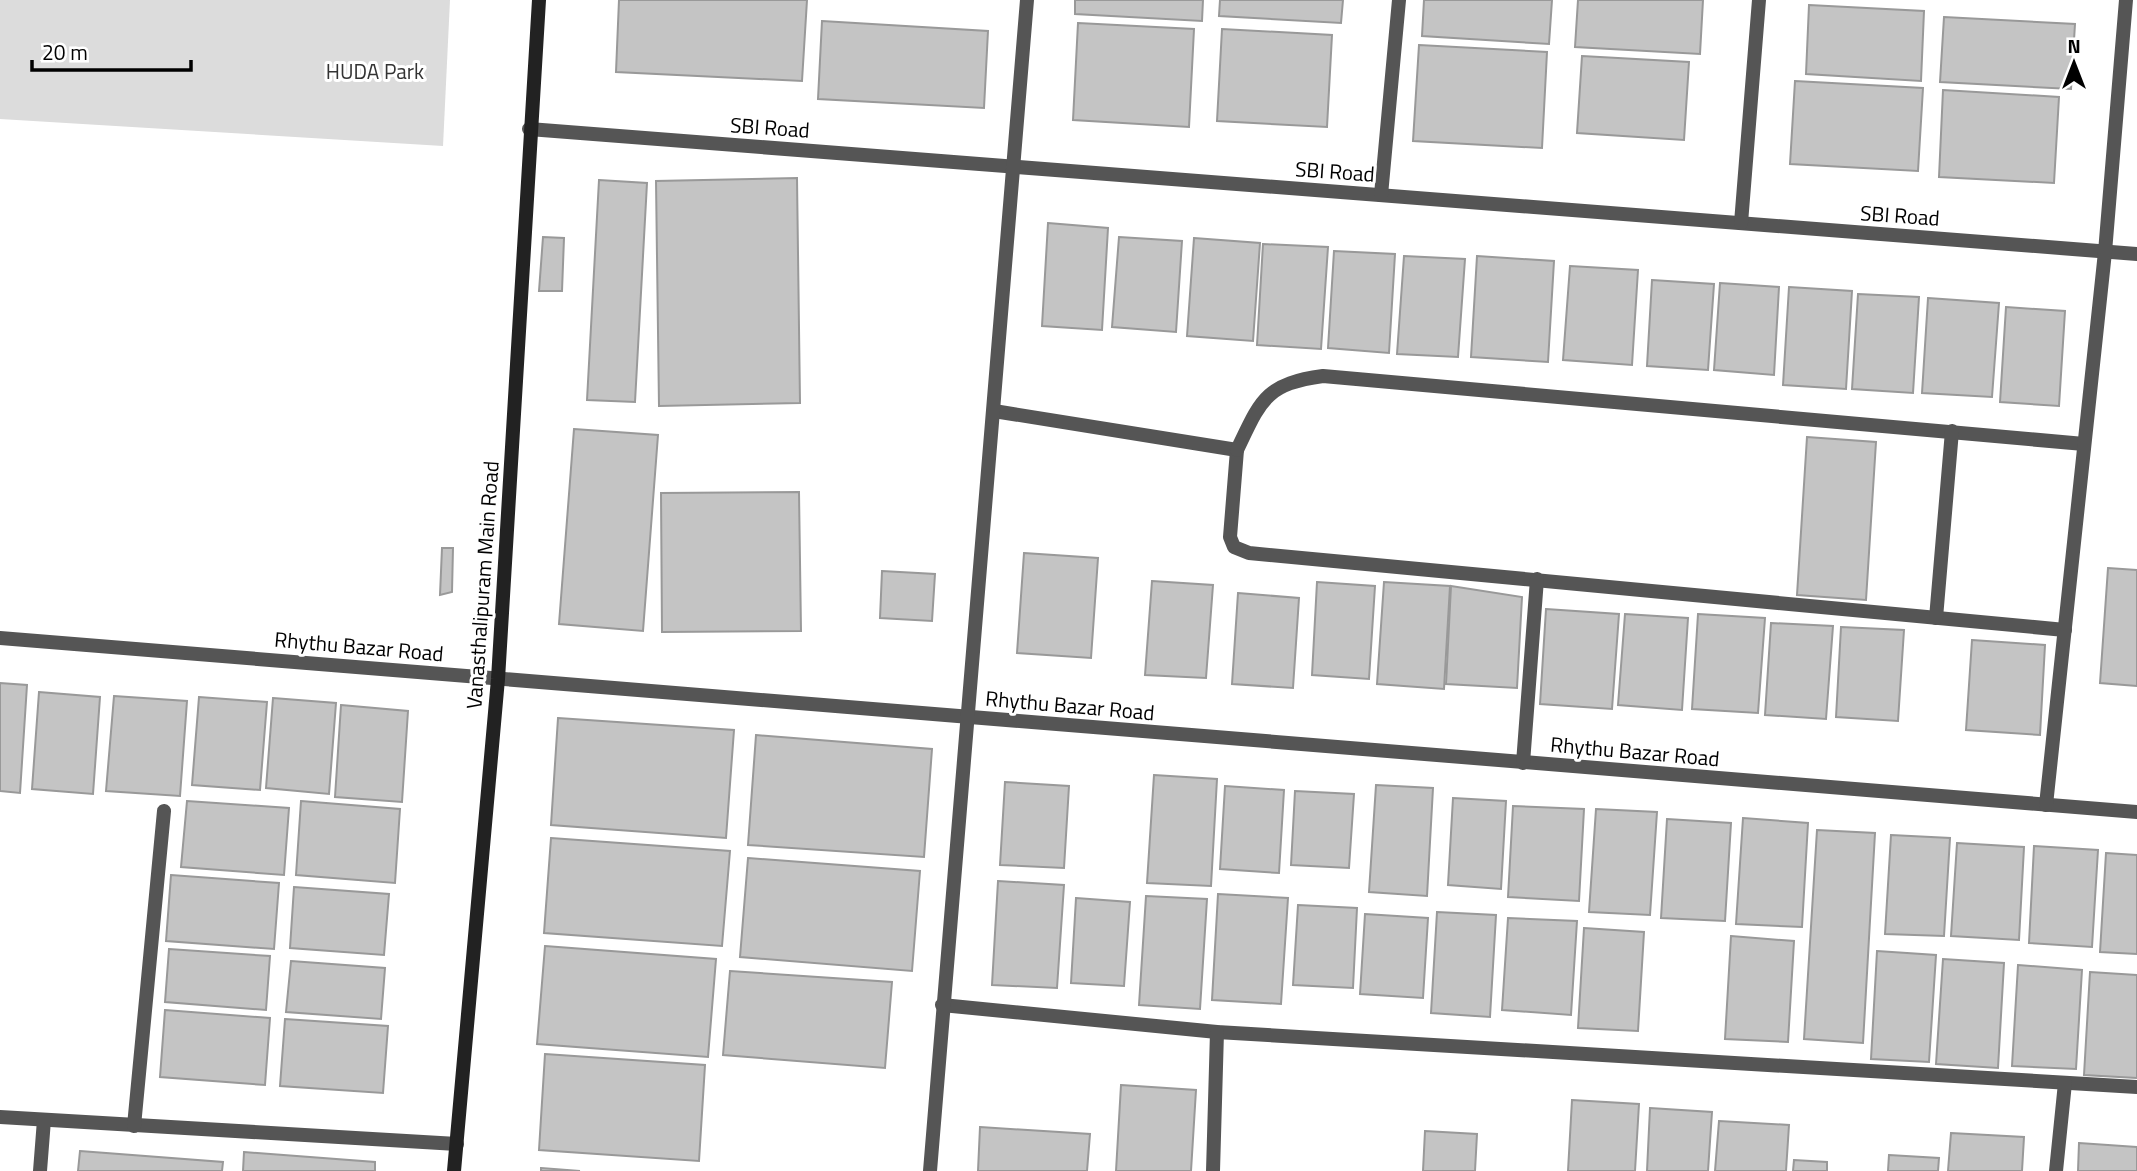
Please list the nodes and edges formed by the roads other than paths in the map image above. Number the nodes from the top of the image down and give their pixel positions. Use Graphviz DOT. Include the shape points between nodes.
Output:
graph roads {
  1 [pos="540,0"];
  2 [pos="1027,0"];
  3 [pos="1399,0"];
  4 [pos="1759,0"];
  5 [pos="2126,0"];
  6 [pos="529,129"];
  7 [pos="1012,167"];
  8 [pos="1381,195"];
  9 [pos="1741,223"];
  10 [pos="2105,251"];
  11 [pos="2137,254"];
  12 [pos="994,411"];
  13 [pos="1952,431"];
  14 [pos="2084,444"];
  15 [pos="1237,450"];
  16 [pos="1537,579"];
  17 [pos="1936,618"];
  18 [pos="2065,631"];
  19 [pos="0,638"];
  20 [pos="498,679"];
  21 [pos="967,718"];
  22 [pos="1523,763"];
  23 [pos="2046,805"];
  24 [pos="164,811"];
  25 [pos="2137,812"];
  26 [pos="943,1005"];
  27 [pos="1217,1032"];
  28 [pos="2065,1083"];
  29 [pos="2137,1087"];
  30 [pos="0,1118"];
  31 [pos="44,1120"];
  32 [pos="134,1126"];
  33 [pos="457,1144"];
  34 [pos="40,1171"];
  35 [pos="454,1171"];
  36 [pos="930,1171"];
  37 [pos="1213,1171"];
  38 [pos="2056,1171"];
  1 -- 6 [label="street, Vanasthalipuram Main Road"];
  2 -- 7 [label="street"];
  3 -- 8 [label="street"];
  4 -- 9 [label="street"];
  5 -- 10 [label="street"];
  6 -- 7 [label="street, SBI Road"];
  6 -- 20 [label="street, Vanasthalipuram Main Road"];
  7 -- 8 [label="street, SBI Road"];
  7 -- 12 [label="street"];
  8 -- 9 [label="street, SBI Road"];
  9 -- 10 [label="street, SBI Road"];
  10 -- 11 [label="street, SBI Road"];
  10 -- 14 [label="street"];
  12 -- 15 [label="street"];
  12 -- 21 [label="street"];
  13 -- 14 [label="street"];
  13 -- 15 [label="street" via="1322,376 1290,380 1273,391 1255,413"];
  13 -- 17 [label="street"];
  14 -- 18 [label="street"];
  15 -- 16 [label="street" via="1230,537 1234,547 1249,553"];
  16 -- 17 [label="street"];
  16 -- 22 [label="street"];
  17 -- 18 [label="street"];
  18 -- 23 [label="street"];
  19 -- 20 [label="street, Rhythu Bazar Road"];
  20 -- 21 [label="street, Rhythu Bazar Road"];
  20 -- 33 [label="street, Vanasthalipuram Main Road"];
  21 -- 22 [label="street, Rhythu Bazar Road"];
  21 -- 26 [label="street"];
  22 -- 23 [label="street, Rhythu Bazar Road"];
  23 -- 25 [label="street, Rhythu Bazar Road"];
  24 -- 32 [label="street"];
  26 -- 27 [label="street"];
  26 -- 36 [label="street"];
  27 -- 28 [label="street"];
  27 -- 37 [label="street"];
  28 -- 29 [label="street"];
  28 -- 38 [label="street"];
  30 -- 31 [label="street"];
  31 -- 32 [label="street"];
  31 -- 34 [label="street"];
  32 -- 33 [label="street"];
  33 -- 35 [label="street, Vanasthalipuram Main Road"];
}
